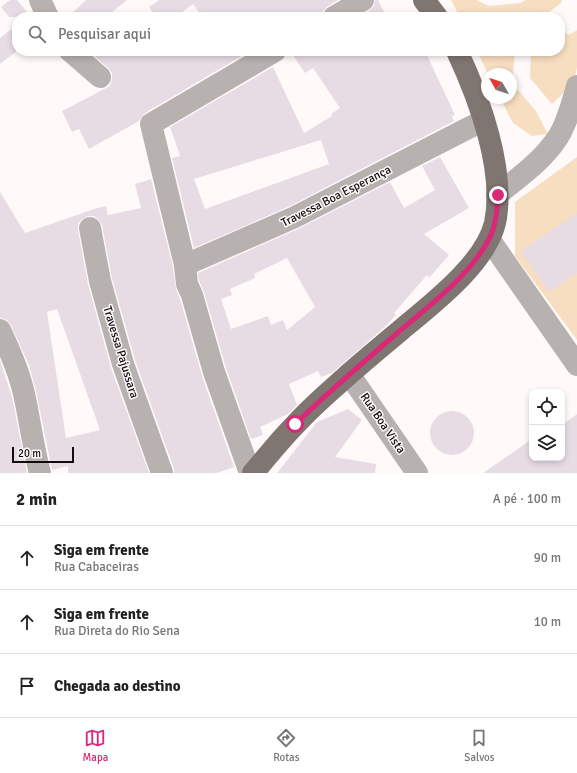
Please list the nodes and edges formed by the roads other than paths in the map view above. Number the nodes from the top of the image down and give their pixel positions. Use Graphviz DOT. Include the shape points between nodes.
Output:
graph roads {
  1 [pos="40,0"];
  2 [pos="363,0"];
  3 [pos="424,0"];
  4 [pos="46,12"];
  5 [pos="343,12"];
  6 [pos="433,12"];
  7 [pos="76,56"];
  8 [pos="267,56"];
  9 [pos="458,56"];
  10 [pos="100,77"];
  11 [pos="577,86"];
  12 [pos="484,120"];
  13 [pos="498,195"];
  14 [pos="90,228"];
  15 [pos="489,239"];
  16 [pos="185,265"];
  17 [pos="0,330"];
  18 [pos="577,365"];
  19 [pos="349,374"];
  20 [pos="40,473"];
  21 [pos="162,473"];
  22 [pos="250,473"];
  23 [pos="253,473"];
  24 [pos="417,473"];
  1 -- 4 [label="street"];
  2 -- 5 [label="street"];
  3 -- 6 [label="main road"];
  7 -- 10 [label="street"];
  8 -- 16 [label="street" via="151,124"];
  9 -- 12 [label="main road" via="470,79"];
  11 -- 13 [label="street" via="557,140 535,164"];
  12 -- 13 [label="main road"];
  12 -- 16 [label="street, Travessa Boa Esperança" via="295,217"];
  13 -- 15 [label="main road"];
  14 -- 21 [label="street, Travessa Pajussara" via="100,281 124,364"];
  15 -- 18 [label="street"];
  15 -- 19 [label="main road" via="472,264 441,296"];
  16 -- 22 [label="street" via="187,284 214,372"];
  17 -- 20 [label="street" via="24,394"];
  19 -- 23 [label="main road" via="295,424"];
  19 -- 24 [label="street, Rua Boa Vista"];
}
